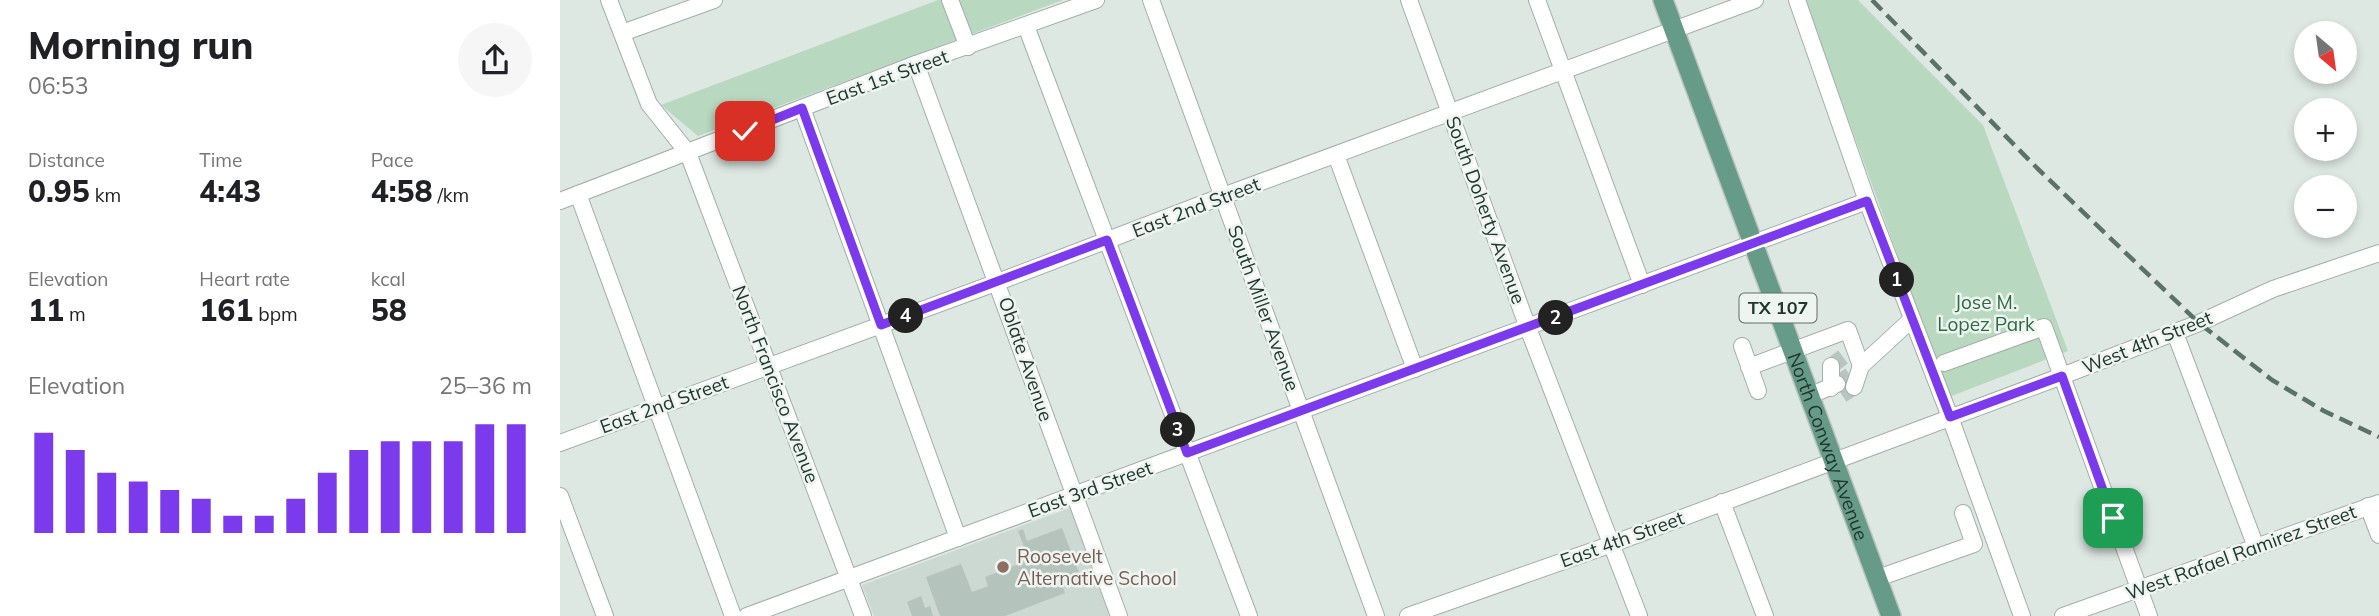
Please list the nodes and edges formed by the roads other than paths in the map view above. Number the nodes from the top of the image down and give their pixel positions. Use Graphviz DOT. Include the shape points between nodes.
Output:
graph roads {
  1 [pos="609,0"];
  2 [pos="714,0"];
  3 [pos="950,0"];
  4 [pos="1096,0"];
  5 [pos="1151,0"];
  6 [pos="1409,0"];
  7 [pos="1537,0"];
  8 [pos="1663,0"];
  9 [pos="1755,0"];
  10 [pos="1797,0"];
  11 [pos="1027,26"];
  12 [pos="1674,29"];
  13 [pos="622,33"];
  14 [pos="968,47"];
  15 [pos="916,64"];
  16 [pos="1563,71"];
  17 [pos="802,108"];
  18 [pos="1451,112"];
  19 [pos="688,153"];
  20 [pos="1336,155"];
  21 [pos="578,194"];
  22 [pos="1223,196"];
  23 [pos="560,201"];
  24 [pos="1867,201"];
  25 [pos="1107,240"];
  26 [pos="1754,243"];
  27 [pos="2379,253"];
  28 [pos="998,282"];
  29 [pos="1642,285"];
  30 [pos="1912,319"];
  31 [pos="881,325"];
  32 [pos="1528,328"];
  33 [pos="2175,332"];
  34 [pos="1742,345"];
  35 [pos="1795,352"];
  36 [pos="1944,363"];
  37 [pos="769,365"];
  38 [pos="1749,367"];
  39 [pos="1415,369"];
  40 [pos="2062,376"];
  41 [pos="1846,383"];
  42 [pos="1758,391"];
  43 [pos="1811,395"];
  44 [pos="657,407"];
  45 [pos="1302,411"];
  46 [pos="1950,417"];
  47 [pos="560,443"];
  48 [pos="1187,453"];
  49 [pos="1835,460"];
  50 [pos="1073,495"];
  51 [pos="560,496"];
  52 [pos="1722,502"];
  53 [pos="2374,505"];
  54 [pos="1963,513"];
  55 [pos="2379,535"];
  56 [pos="958,538"];
  57 [pos="1612,544"];
  58 [pos="2256,547"];
  59 [pos="1878,578"];
  60 [pos="849,579"];
  61 [pos="2139,589"];
  62 [pos="606,616"];
  63 [pos="733,616"];
  64 [pos="747,616"];
  65 [pos="863,616"];
  66 [pos="1119,616"];
  67 [pos="1249,616"];
  68 [pos="1376,616"];
  69 [pos="1408,616"];
  70 [pos="1639,616"];
  71 [pos="1765,616"];
  72 [pos="1891,616"];
  73 [pos="2022,616"];
  74 [pos="2063,616"];
  75 [pos="2149,616"];
  1 -- 13 [label="street, North Francisco Avenue"];
  2 -- 13 [label="street"];
  3 -- 14 [label="street"];
  4 -- 11 [label="street, East 1st Street"];
  5 -- 22 [label="street, South Miller Avenue"];
  6 -- 18 [label="street, South Doherty Avenue"];
  7 -- 16 [label="street"];
  8 -- 12 [label="main road, North Conway Avenue / TX 107"];
  9 -- 12 [label="street, East 2nd Street"];
  10 -- 24 [label="street"];
  11 -- 14 [label="street, East 1st Street"];
  11 -- 25 [label="street"];
  12 -- 16 [label="street, East 2nd Street"];
  12 -- 26 [label="main road, North Conway Avenue / TX 107"];
  13 -- 19 [label="street, North Francisco Avenue" via="649,104"];
  14 -- 15 [label="street, East 1st Street"];
  15 -- 17 [label="street, East 1st Street"];
  15 -- 28 [label="street, Oblate Avenue"];
  16 -- 18 [label="street, East 2nd Street"];
  16 -- 29 [label="street"];
  17 -- 19 [label="street, East 1st Street"];
  17 -- 31 [label="street"];
  18 -- 20 [label="street, East 2nd Street"];
  18 -- 32 [label="street, South Doherty Avenue"];
  19 -- 21 [label="street, East 1st Street"];
  19 -- 37 [label="street, North Francisco Avenue"];
  20 -- 22 [label="street, East 2nd Street"];
  20 -- 39 [label="street"];
  21 -- 23 [label="street, East 1st Street"];
  21 -- 44 [label="street"];
  22 -- 25 [label="street, East 2nd Street"];
  22 -- 45 [label="street, South Miller Avenue"];
  24 -- 26 [label="street, East 3rd Street"];
  24 -- 30 [label="street"];
  25 -- 28 [label="street, East 2nd Street"];
  25 -- 48 [label="street"];
  26 -- 29 [label="street, East 3rd Street"];
  26 -- 35 [label="main road, North Conway Avenue / TX 107"];
  27 -- 33 [label="street, West 4th Street" via="2273,289"];
  28 -- 31 [label="street, East 2nd Street"];
  28 -- 50 [label="street, Oblate Avenue"];
  29 -- 32 [label="street, East 3rd Street"];
  30 -- 41 [label="street"];
  30 -- 46 [label="street"];
  31 -- 37 [label="street, East 2nd Street"];
  31 -- 56 [label="street"];
  32 -- 39 [label="street, East 3rd Street"];
  32 -- 57 [label="street, South Doherty Avenue"];
  33 -- 40 [label="street, West 4th Street"];
  33 -- 58 [label="street"];
  34 -- 38 [label="street"];
  35 -- 38 [label="street"];
  35 -- 41 [label="street" via="1848,330"];
  35 -- 43 [label="main road, North Conway Avenue / TX 107"];
  36 -- 40 [label="street" via="2044,327"];
  37 -- 44 [label="street, East 2nd Street"];
  37 -- 60 [label="street, North Francisco Avenue"];
  38 -- 42 [label="street"];
  39 -- 45 [label="street, East 3rd Street"];
  40 -- 46 [label="street, West 4th Street"];
  40 -- 61 [label="street"];
  41 -- 41 [label="street" via="1837,362"];
  41 -- 43 [label="street"];
  43 -- 49 [label="main road, North Conway Avenue / TX 107"];
  44 -- 47 [label="street, East 2nd Street"];
  44 -- 63 [label="street"];
  45 -- 48 [label="street, East 3rd Street"];
  45 -- 68 [label="street, South Miller Avenue"];
  46 -- 49 [label="street, West 4th Street"];
  46 -- 73 [label="street"];
  48 -- 50 [label="street, East 3rd Street"];
  48 -- 67 [label="street"];
  49 -- 52 [label="street, East 4th Street"];
  49 -- 59 [label="main road, North Conway Avenue / TX 107"];
  50 -- 56 [label="street, East 3rd Street"];
  50 -- 66 [label="street, Oblate Avenue"];
  51 -- 62 [label="street"];
  52 -- 57 [label="street, East 4th Street"];
  52 -- 71 [label="street"];
  53 -- 55 [label="street"];
  53 -- 58 [label="street, West Rafael Ramirez Street"];
  54 -- 59 [label="street" via="1974,544"];
  56 -- 60 [label="street, East 3rd Street"];
  57 -- 69 [label="street, East 4th Street"];
  57 -- 70 [label="street, South Doherty Avenue"];
  58 -- 61 [label="street, West Rafael Ramirez Street"];
  59 -- 72 [label="main road, North Conway Avenue / TX 107"];
  60 -- 64 [label="street, East 3rd Street"];
  60 -- 65 [label="street, North Francisco Avenue"];
  61 -- 74 [label="street, West Rafael Ramirez Street"];
  61 -- 75 [label="street"];
}
